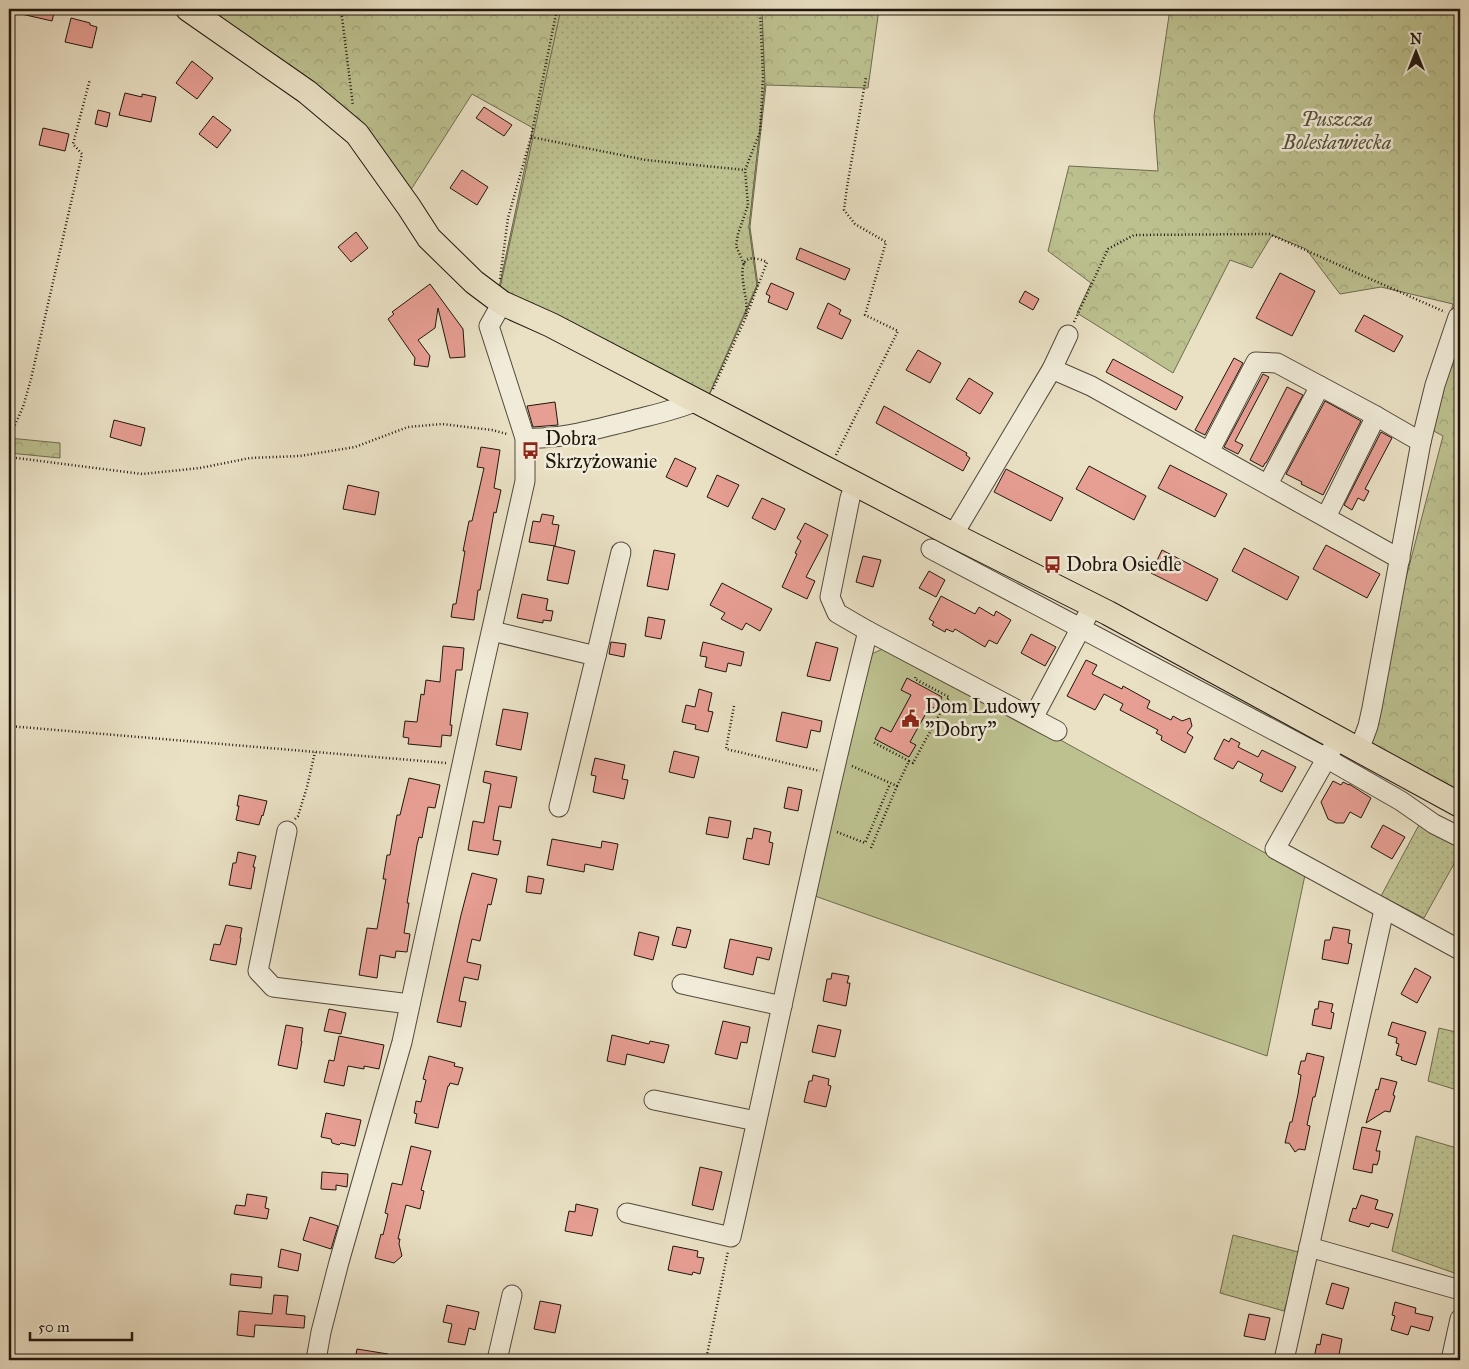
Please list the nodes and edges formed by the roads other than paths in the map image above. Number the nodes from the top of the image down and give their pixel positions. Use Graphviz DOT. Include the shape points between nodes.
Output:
graph roads {
  1 [pos="188,9"];
  2 [pos="502,303"];
  3 [pos="1458,317"];
  4 [pos="1068,335"];
  5 [pos="1052,369"];
  6 [pos="1320,386"];
  7 [pos="700,404"];
  8 [pos="1376,416"];
  9 [pos="525,438"];
  10 [pos="1421,442"];
  11 [pos="1209,452"];
  12 [pos="856,484"];
  13 [pos="1268,484"];
  14 [pos="1326,517"];
  15 [pos="953,535"];
  16 [pos="931,549"];
  17 [pos="621,552"];
  18 [pos="1400,558"];
  19 [pos="1093,606"];
  20 [pos="1080,629"];
  21 [pos="492,631"];
  22 [pos="868,631"];
  23 [pos="596,656"];
  24 [pos="1033,718"];
  25 [pos="1058,731"];
  26 [pos="1338,738"];
  27 [pos="1359,750"];
  28 [pos="1326,758"];
  29 [pos="1460,805"];
  30 [pos="559,807"];
  31 [pos="287,831"];
  32 [pos="1460,837"];
  33 [pos="1384,910"];
  34 [pos="1460,950"];
  35 [pos="682,984"];
  36 [pos="410,1004"];
  37 [pos="782,1006"];
  38 [pos="654,1100"];
  39 [pos="756,1121"];
  40 [pos="627,1213"];
  41 [pos="1309,1247"];
  42 [pos="1460,1290"];
  43 [pos="512,1295"];
  44 [pos="1460,1319"];
  45 [pos="316,1360"];
  46 [pos="497,1360"];
  47 [pos="1284,1360"];
  48 [pos="1451,1360"];
  1 -- 2 [label="main road" via="307,92 357,134 429,238 474,282"];
  2 -- 7 [label="main road" via="551,325"];
  2 -- 9 [label="street" via="489,326"];
  3 -- 10 [label="street" via="1435,385"];
  4 -- 5 [label="street"];
  5 -- 11 [label="street" via="1091,386"];
  5 -- 15 [label="street"];
  6 -- 8 [label="street"];
  6 -- 11 [label="street" via="1277,363 1256,362"];
  6 -- 13 [label="street"];
  7 -- 9 [label="street" via="597,429 540,439"];
  7 -- 12 [label="main road"];
  8 -- 10 [label="street"];
  8 -- 14 [label="street"];
  9 -- 21 [label="street" via="525,482"];
  10 -- 18 [label="street"];
  11 -- 13 [label="street"];
  12 -- 15 [label="main road"];
  12 -- 22 [label="street" via="850,498 830,597 837,613"];
  13 -- 14 [label="street"];
  14 -- 18 [label="street"];
  15 -- 19 [label="main road"];
  16 -- 20 [label="street"];
  17 -- 23 [label="street"];
  18 -- 27 [label="street" via="1372,708"];
  19 -- 20 [label="street"];
  19 -- 26 [label="main road"];
  20 -- 24 [label="street"];
  20 -- 28 [label="street"];
  21 -- 23 [label="street"];
  21 -- 36 [label="street"];
  22 -- 24 [label="street"];
  22 -- 37 [label="street"];
  23 -- 30 [label="street"];
  24 -- 25 [label="street"];
  26 -- 27 [label="main road"];
  26 -- 28 [label="street"];
  27 -- 29 [label="main road"];
  28 -- 32 [label="street"];
  28 -- 33 [label="street" via="1275,849"];
  31 -- 36 [label="street" via="258,971 273,987"];
  33 -- 34 [label="street"];
  33 -- 41 [label="street"];
  35 -- 37 [label="street"];
  36 -- 45 [label="street" via="339,1262"];
  37 -- 39 [label="street"];
  38 -- 39 [label="street"];
  39 -- 40 [label="street" via="731,1237"];
  41 -- 42 [label="street"];
  41 -- 47 [label="street"];
  43 -- 46 [label="street"];
  44 -- 48 [label="street"];
}
